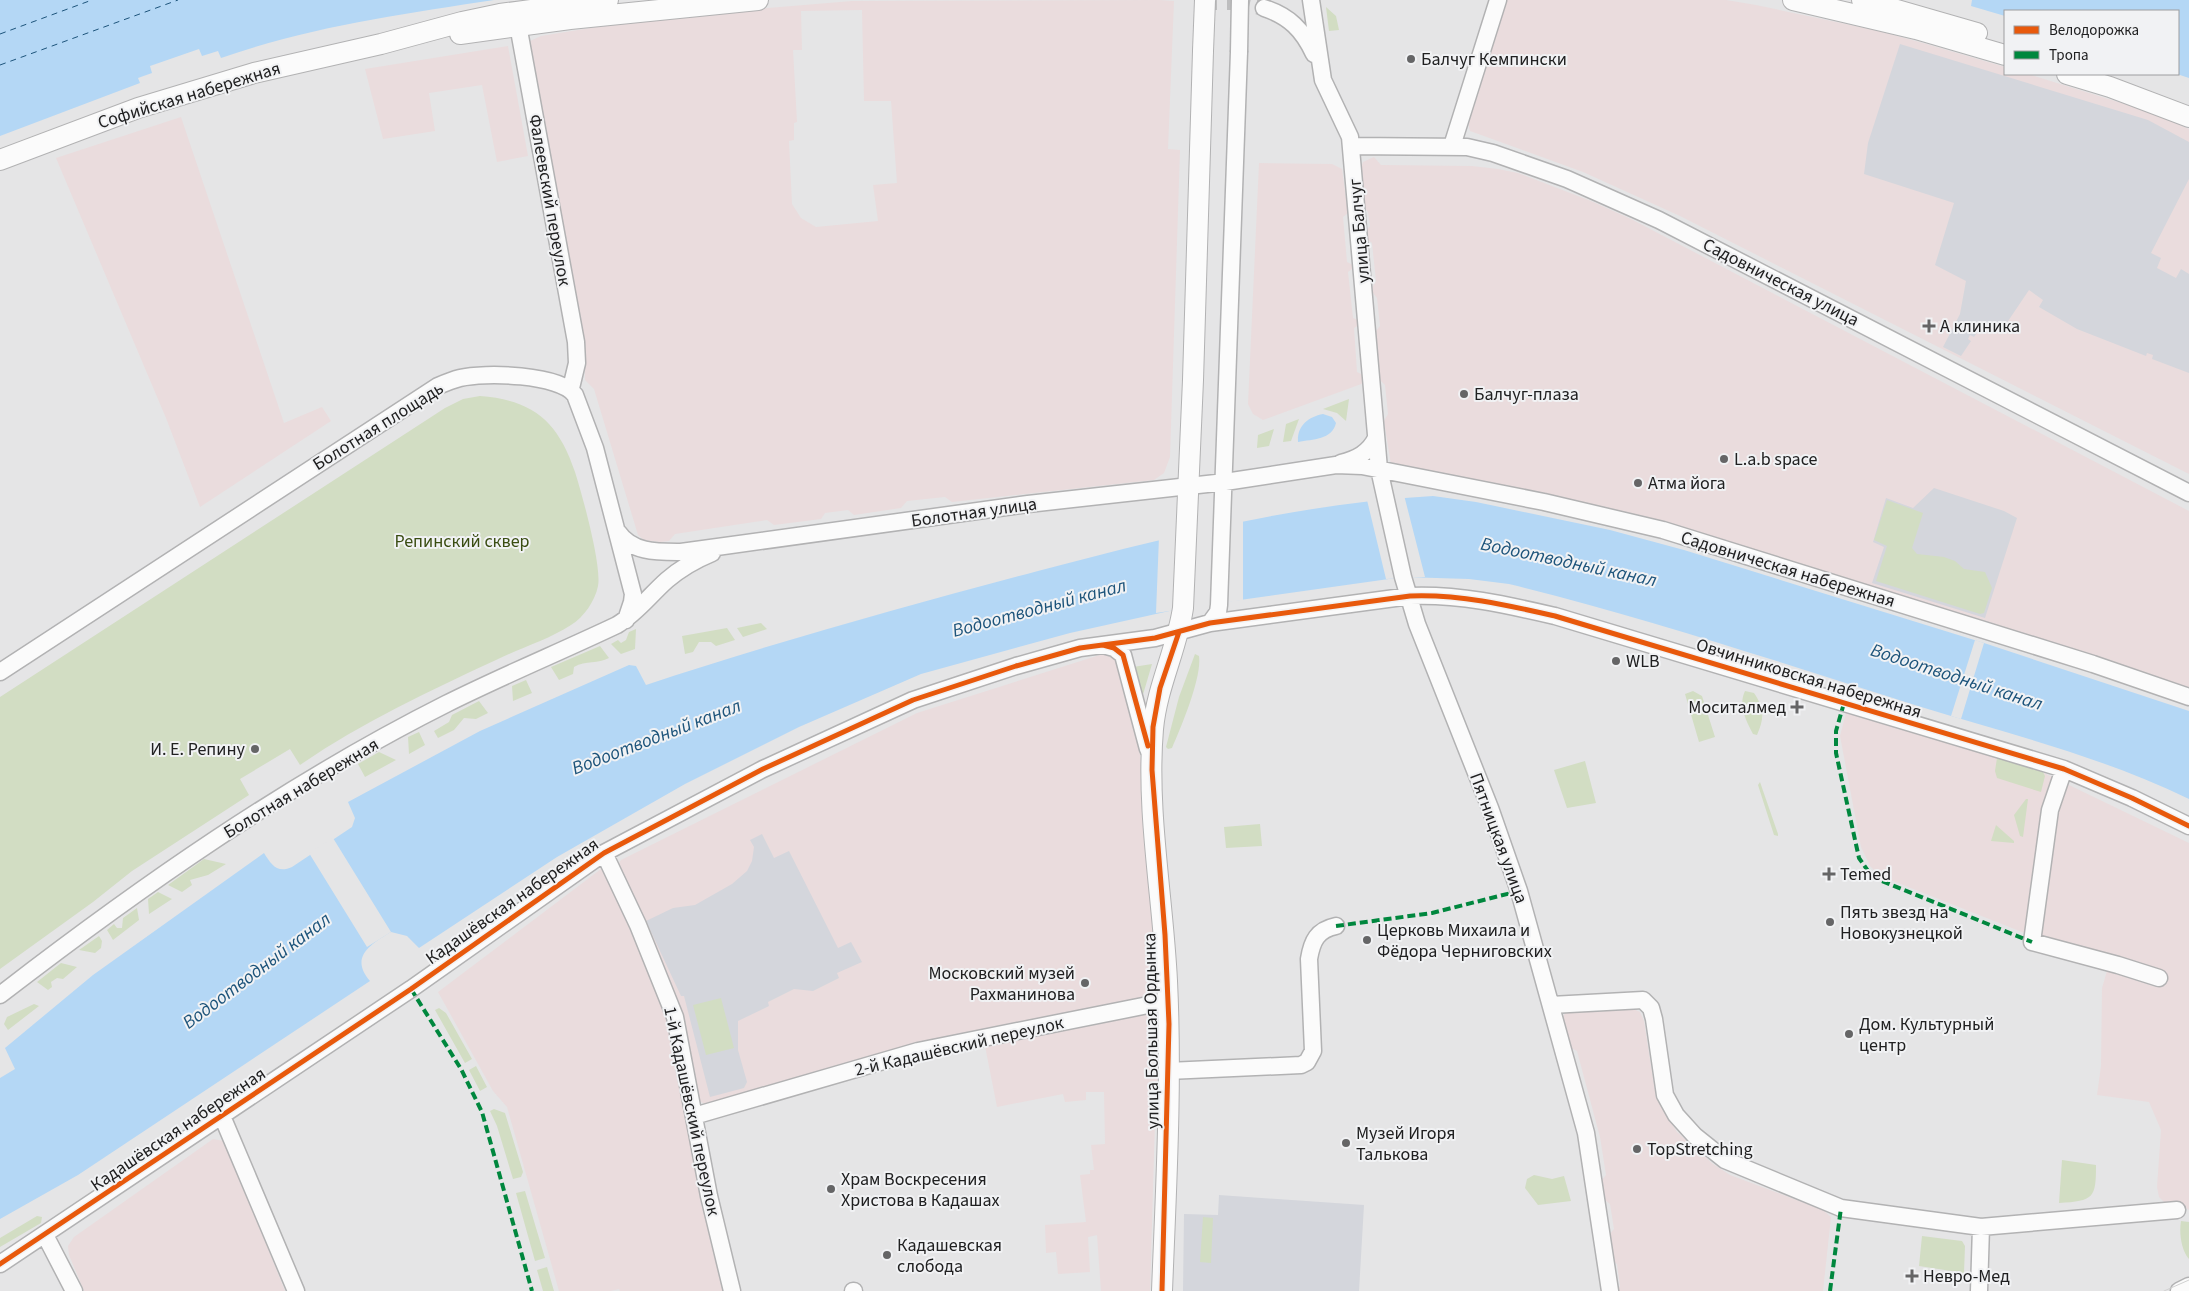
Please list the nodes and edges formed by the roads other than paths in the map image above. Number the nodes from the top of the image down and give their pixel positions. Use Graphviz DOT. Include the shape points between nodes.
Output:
graph roads {
  1 [pos="608,0"];
  2 [pos="758,0"];
  3 [pos="1205,0"];
  4 [pos="1240,0"];
  5 [pos="1311,0"];
  6 [pos="1498,0"];
  7 [pos="1793,0"];
  8 [pos="1862,0"];
  9 [pos="1264,8"];
  10 [pos="517,20"];
  11 [pos="2004,42"];
  12 [pos="2004,55"];
  13 [pos="1319,66"];
  14 [pos="2070,75"];
  15 [pos="2111,75"];
  16 [pos="2189,104"];
  17 [pos="2189,117"];
  18 [pos="1351,146"];
  19 [pos="1452,146"];
  20 [pos="0,160"];
  21 [pos="571,388"];
  22 [pos="1376,438"];
  23 [pos="1336,465"];
  24 [pos="1379,469"];
  25 [pos="1224,482"];
  26 [pos="1189,486"];
  27 [pos="2189,493"];
  28 [pos="1385,496"];
  29 [pos="618,532"];
  30 [pos="725,548"];
  31 [pos="1410,596"];
  32 [pos="626,620"];
  33 [pos="1210,623"];
  34 [pos="1179,632"];
  35 [pos="1093,645"];
  36 [pos="0,672"];
  37 [pos="2189,697"];
  38 [pos="2064,769"];
  39 [pos="1152,770"];
  40 [pos="2189,826"];
  41 [pos="604,853"];
  42 [pos="1336,926"];
  43 [pos="2158,978"];
  44 [pos="0,996"];
  45 [pos="1168,1001"];
  46 [pos="1551,1005"];
  47 [pos="1168,1072"];
  48 [pos="222,1116"];
  49 [pos="694,1116"];
  50 [pos="2177,1210"];
  51 [pos="1981,1227"];
  52 [pos="45,1235"];
  53 [pos="0,1264"];
  54 [pos="2189,1286"];
  55 [pos="74,1291"];
  56 [pos="296,1291"];
  57 [pos="732,1291"];
  58 [pos="1162,1291"];
  59 [pos="1610,1291"];
  60 [pos="1979,1291"];
  61 [pos="2179,1291"];
  1 -- 10 [label="main road, Софийская набережная"];
  2 -- 10 [label="main road, Софийская набережная" via="579,18"];
  3 -- 26 [label="main road, улица Большая Ордынка, bridge"];
  4 -- 25 [label="street, bridge"];
  5 -- 13 [label="street, улица Балчуг"];
  6 -- 19 [label="street"];
  7 -- 12 [label="main road" via="1916,29"];
  8 -- 11 [label="main road"];
  9 -- 13 [label="street" via="1296,24 1304,33"];
  10 -- 20 [label="main road, Софийская набережная" via="381,44 230,80 138,108"];
  10 -- 21 [label="street, Фалеевский переулок" via="576,342 577,363"];
  13 -- 18 [label="street, улица Балчуг"];
  14 -- 17 [label="main road"];
  15 -- 16 [label="main road"];
  18 -- 19 [label="street, Садовническая улица"];
  18 -- 22 [label="street, улица Балчуг"];
  19 -- 27 [label="street, Садовническая улица" via="1493,153 1629,205"];
  21 -- 29 [label="street" via="584,414"];
  21 -- 36 [label="street, Болотная площадь" via="507,375 460,378 438,386"];
  22 -- 23 [label="street" via="1364,453"];
  22 -- 24 [label="street, улица Балчуг"];
  23 -- 24 [label="street, Садовническая набережная"];
  23 -- 25 [label="street, Болотная улица"];
  24 -- 28 [label="street, улица Балчуг"];
  24 -- 37 [label="street, Садовническая набережная" via="1663,530"];
  25 -- 26 [label="street, Болотная улица"];
  25 -- 33 [label="street" via="1219,604 1218,612"];
  26 -- 30 [label="street, Болотная улица" via="982,510"];
  26 -- 34 [label="main road, улица Большая Ордынка"];
  28 -- 31 [label="street, Пятницкая улица"];
  29 -- 30 [label="street, Болотная улица" via="630,545 643,549 681,552"];
  29 -- 32 [label="street" via="633,594"];
  30 -- 32 [label="street, Болотная улица" via="681,568"];
  31 -- 33 [label="street, Кадашёвская набережная"];
  31 -- 38 [label="street, Овчинниковская набережная" via="1472,599 1555,616"];
  31 -- 46 [label="street, Пятницкая улица" via="1417,624 1513,873"];
  32 -- 44 [label="street, Болотная набережная" via="446,704 326,771 248,818 134,896"];
  33 -- 34 [label="street, Кадашёвская набережная"];
  34 -- 35 [label="street, Кадашёвская набережная" via="1150,639"];
  34 -- 39 [label="main road, улица Большая Ордынка" via="1160,688 1153,728"];
  35 -- 39 [label="street, улица Большая Ордынка" via="1105,645 1123,655"];
  35 -- 41 [label="street, Кадашёвская набережная" via="913,700 755,773"];
  38 -- 40 [label="street, Овчинниковская набережная"];
  38 -- 43 [label="street" via="2050,810 2032,942"];
  39 -- 45 [label="main road, улица Большая Ордынка"];
  41 -- 48 [label="street, Кадашёвская набережная" via="411,989"];
  41 -- 49 [label="street, 1-й Кадашёвский переулок" via="672,1005"];
  42 -- 47 [label="street" via="1321,931 1315,937 1309,959 1313,1051 1307,1062"];
  45 -- 47 [label="main road, улица Большая Ордынка"];
  45 -- 49 [label="street, 2-й Кадашёвский переулок" via="918,1052"];
  46 -- 51 [label="street" via="1634,999 1648,1004 1654,1019 1662,1086 1669,1104 1694,1136 1725,1160 1841,1208"];
  46 -- 59 [label="street, Пятницкая улица" via="1586,1132"];
  47 -- 58 [label="main road, улица Большая Ордынка"];
  48 -- 52 [label="street, Кадашёвская набережная"];
  48 -- 56 [label="street"];
  49 -- 57 [label="street, 1-й Кадашёвский переулок"];
  50 -- 51 [label="street"];
  51 -- 60 [label="street"];
  52 -- 53 [label="street, Кадашёвская набережная"];
  52 -- 55 [label="street"];
  54 -- 61 [label="street"];
}
